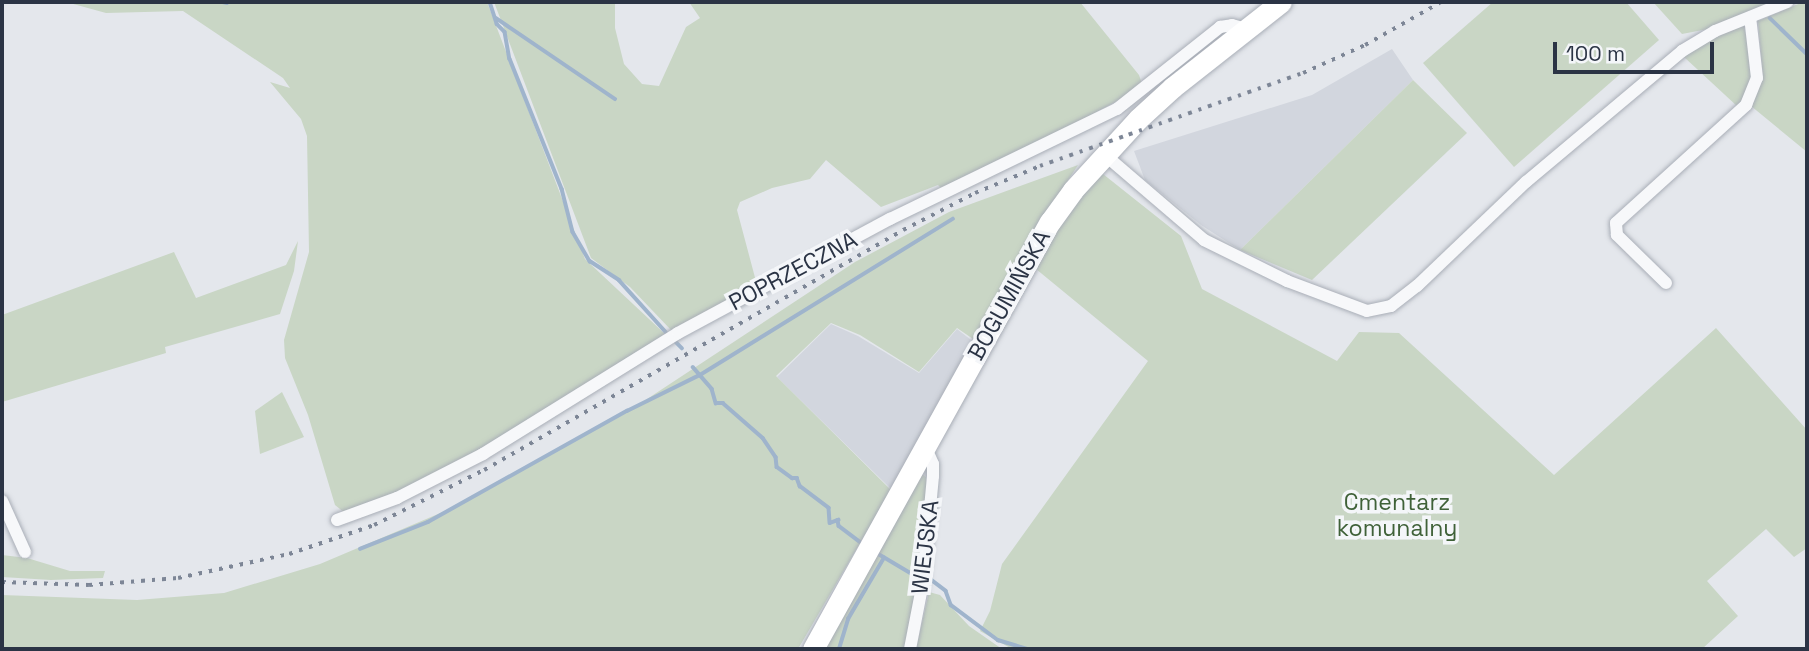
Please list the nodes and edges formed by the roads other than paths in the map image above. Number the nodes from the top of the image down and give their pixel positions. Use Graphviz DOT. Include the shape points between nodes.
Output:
graph roads {
  1 [pos="1281,2"];
  2 [pos="1787,2"];
  3 [pos="1750,17"];
  4 [pos="1246,29"];
  5 [pos="1105,155"];
  6 [pos="1666,283"];
  7 [pos="925,446"];
  8 [pos="2,501"];
  9 [pos="337,520"];
  10 [pos="24,552"];
  11 [pos="813,649"];
  12 [pos="910,649"];
  1 -- 4 [label="main road, BOGUMIŃSKA"];
  2 -- 3 [label="street"];
  3 -- 5 [label="street" via="1682,51 1526,182 1417,286 1391,306 1367,312 1287,281 1204,240"];
  3 -- 6 [label="street" via="1757,78 1746,105 1616,223 1617,235"];
  4 -- 5 [label="main road, BOGUMIŃSKA" via="1162,96"];
  4 -- 9 [label="street, POPRZECZNA" via="1220,27 1117,108 890,219 678,333 483,454 397,498"];
  5 -- 7 [label="main road, BOGUMIŃSKA" via="1050,222"];
  7 -- 11 [label="main road, BOGUMIŃSKA"];
  7 -- 12 [label="street, WIEJSKA" via="933,476 923,582"];
  8 -- 10 [label="street"];
}
